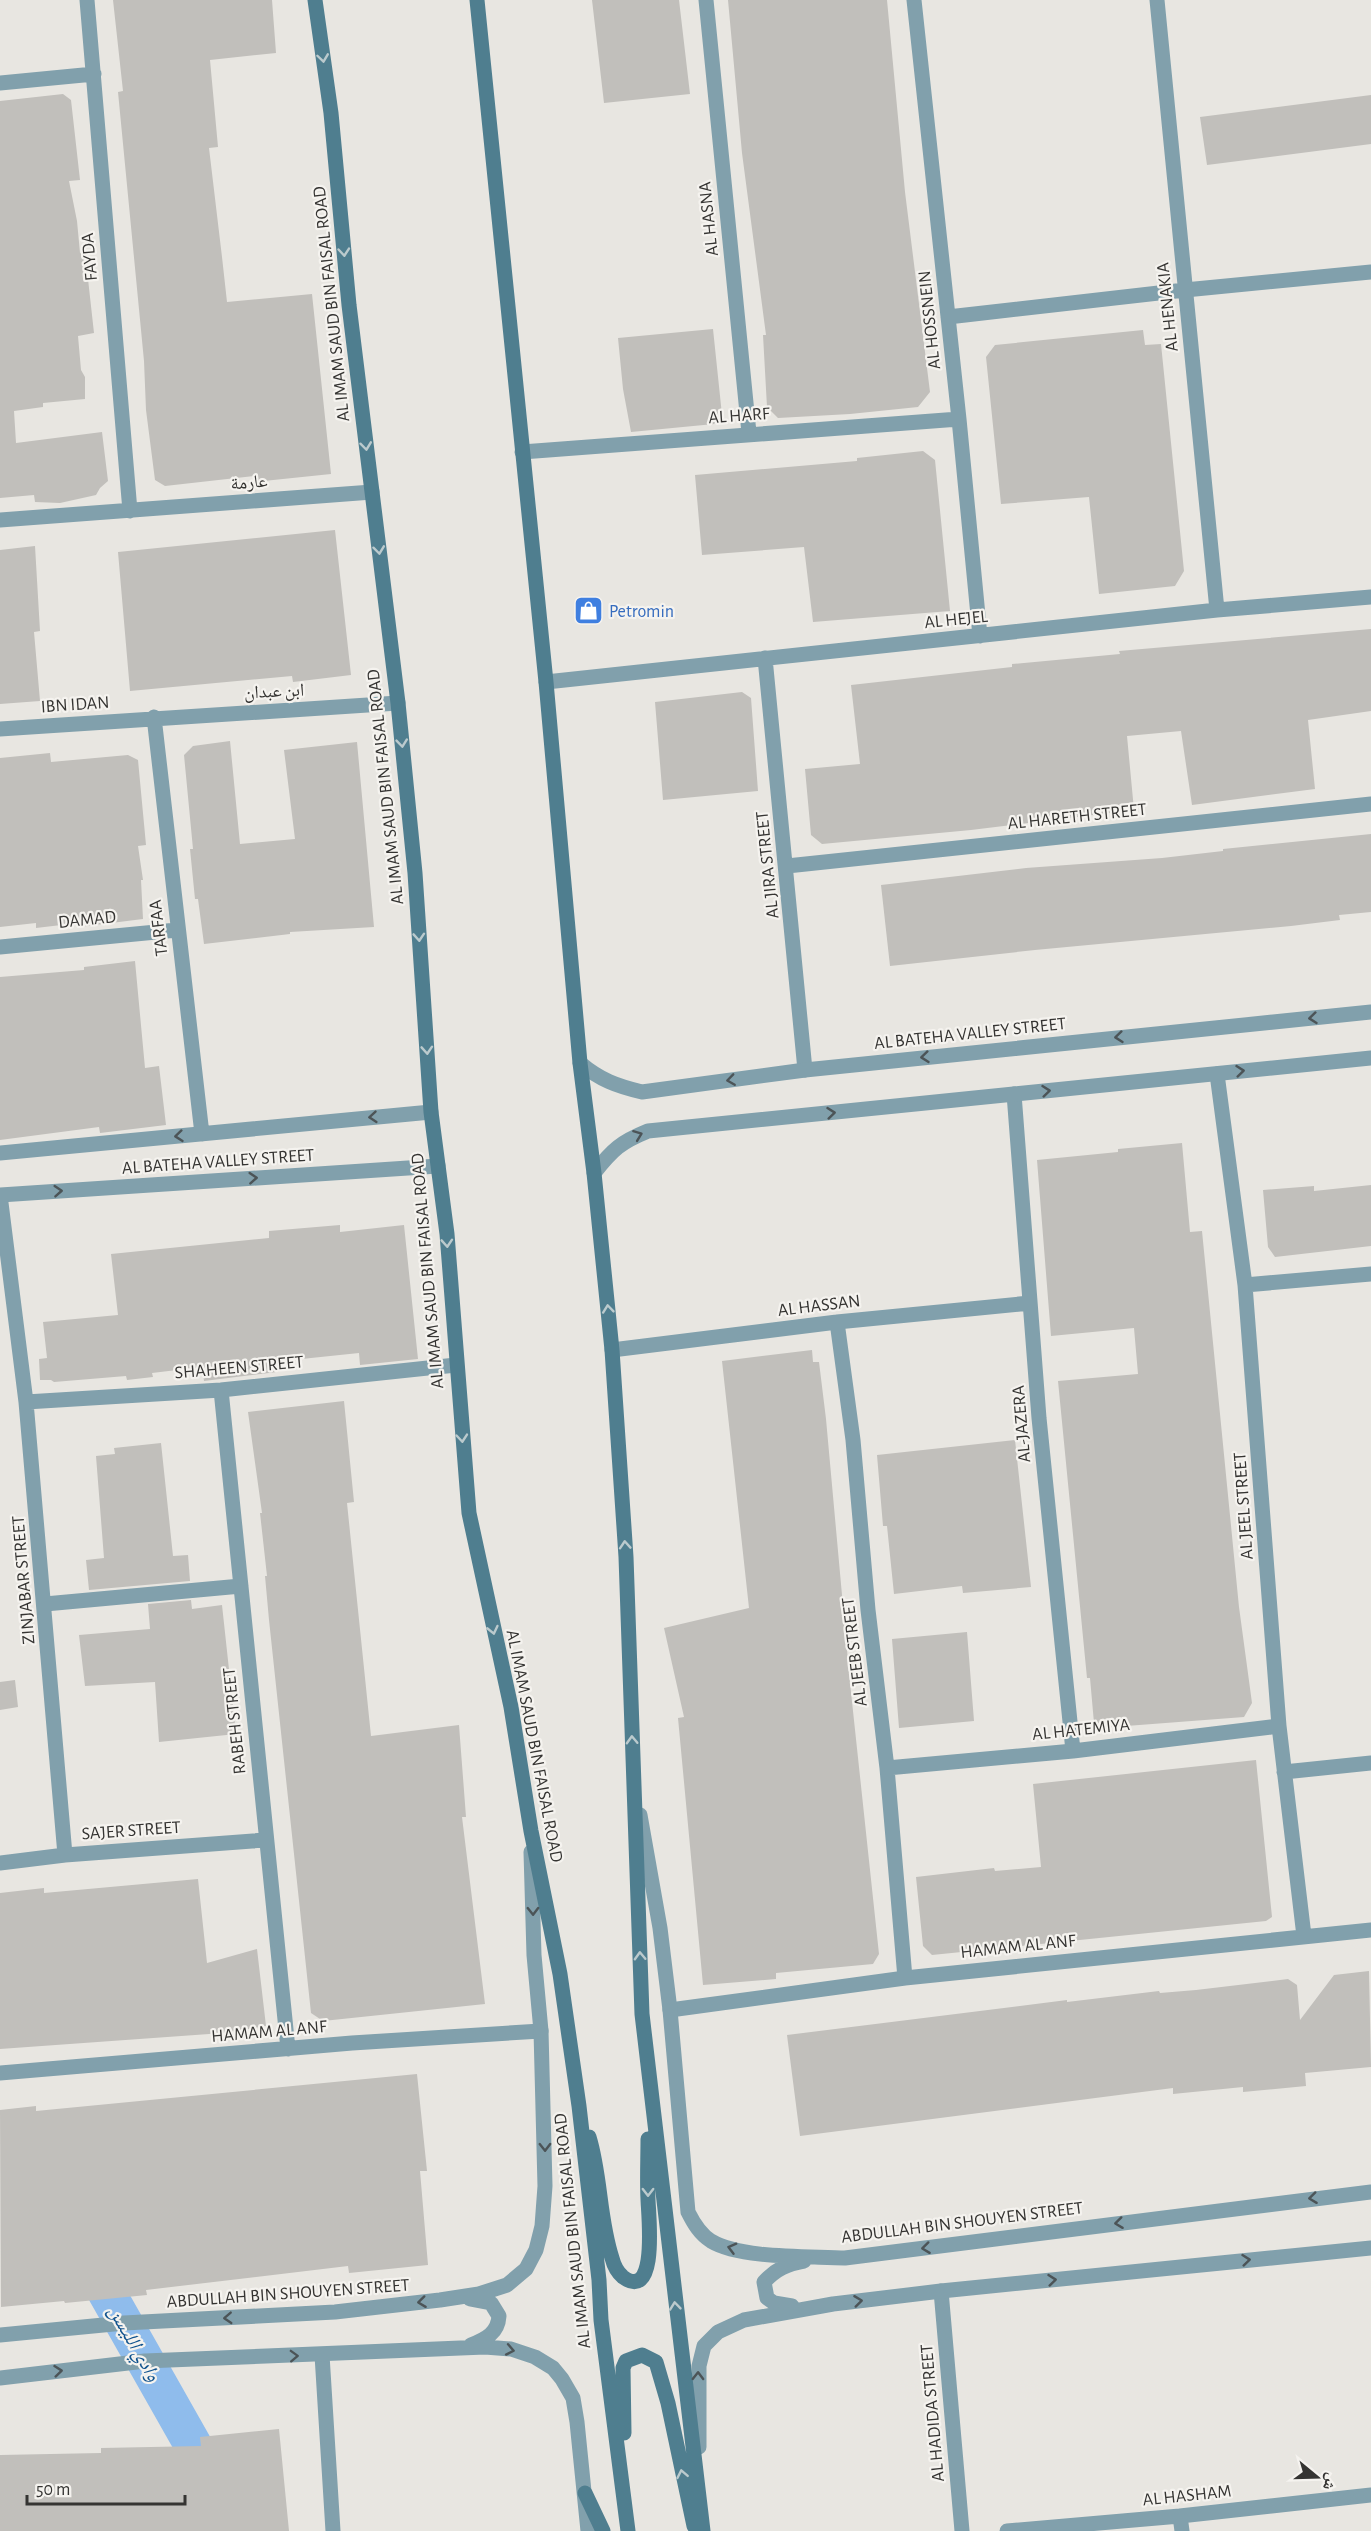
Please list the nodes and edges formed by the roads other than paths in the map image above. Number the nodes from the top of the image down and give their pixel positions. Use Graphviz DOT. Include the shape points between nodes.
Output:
graph roads {
  1 [pos="87,0"];
  2 [pos="315,0"];
  3 [pos="477,0"];
  4 [pos="706,0"];
  5 [pos="914,0"];
  6 [pos="1157,0"];
  7 [pos="94,74"];
  8 [pos="0,83"];
  9 [pos="1371,272"];
  10 [pos="1185,290"];
  11 [pos="948,317"];
  12 [pos="959,418"];
  13 [pos="749,433"];
  14 [pos="522,452"];
  15 [pos="372,492"];
  16 [pos="130,511"];
  17 [pos="0,520"];
  18 [pos="1371,597"];
  19 [pos="1217,610"];
  20 [pos="980,636"];
  21 [pos="765,658"];
  22 [pos="546,682"];
  23 [pos="398,703"];
  24 [pos="154,717"];
  25 [pos="0,729"];
  26 [pos="1371,804"];
  27 [pos="787,866"];
  28 [pos="177,930"];
  29 [pos="0,947"];
  30 [pos="1371,1012"];
  31 [pos="1371,1058"];
  32 [pos="580,1063"];
  33 [pos="805,1070"];
  34 [pos="1217,1074"];
  35 [pos="1014,1094"];
  36 [pos="431,1112"];
  37 [pos="202,1134"];
  38 [pos="0,1153"];
  39 [pos="438,1166"];
  40 [pos="594,1173"];
  41 [pos="0,1195"];
  42 [pos="1371,1274"];
  43 [pos="1245,1286"];
  44 [pos="1030,1303"];
  45 [pos="837,1322"];
  46 [pos="612,1350"];
  47 [pos="456,1365"];
  48 [pos="221,1389"];
  49 [pos="26,1402"];
  50 [pos="241,1586"];
  51 [pos="45,1604"];
  52 [pos="1279,1726"];
  53 [pos="1072,1751"];
  54 [pos="1371,1763"];
  55 [pos="887,1768"];
  56 [pos="1284,1772"];
  57 [pos="633,1776"];
  58 [pos="531,1831"];
  59 [pos="265,1840"];
  60 [pos="65,1855"];
  61 [pos="0,1863"];
  62 [pos="1371,1930"];
  63 [pos="1304,1936"];
  64 [pos="905,1978"];
  65 [pos="670,2010"];
  66 [pos="541,2031"];
  67 [pos="288,2049"];
  68 [pos="648,2070"];
  69 [pos="0,2073"];
  70 [pos="579,2106"];
  71 [pos="1371,2192"];
  72 [pos="1371,2248"];
  73 [pos="825,2257"];
  74 [pos="940,2291"];
  75 [pos="461,2297"];
  76 [pos="807,2308"];
  77 [pos="0,2335"];
  78 [pos="463,2348"];
  79 [pos="321,2355"];
  80 [pos="0,2378"];
  81 [pos="585,2493"];
  82 [pos="1371,2495"];
  83 [pos="699,2498"];
  84 [pos="626,2511"];
  85 [pos="1181,2523"];
  86 [pos="333,2531"];
  87 [pos="588,2531"];
  88 [pos="603,2531"];
  89 [pos="628,2531"];
  90 [pos="695,2531"];
  91 [pos="703,2531"];
  92 [pos="962,2531"];
  93 [pos="1007,2531"];
  1 -- 7 [label="street, FAYDA"];
  2 -- 15 [label="main road, AL IMAM SAUD BIN FAISAL ROAD, one-way"];
  3 -- 14 [label="main road"];
  4 -- 13 [label="street, AL HASNA"];
  5 -- 11 [label="street, AL HOSSNEIN"];
  6 -- 10 [label="street, AL HENAKIA"];
  7 -- 8 [label="street"];
  7 -- 16 [label="street, FAYDA"];
  9 -- 10 [label="street"];
  10 -- 11 [label="street"];
  10 -- 19 [label="street, AL HENAKIA"];
  11 -- 12 [label="street, AL HOSSNEIN"];
  12 -- 13 [label="street, AL HARF"];
  12 -- 20 [label="street, AL HOSSNEIN"];
  13 -- 14 [label="street, AL HARF"];
  14 -- 22 [label="main road"];
  15 -- 16 [label="street, عارمة"];
  15 -- 23 [label="main road, AL IMAM SAUD BIN FAISAL ROAD, one-way"];
  16 -- 17 [label="street, عارمة"];
  18 -- 19 [label="street, AL HEJEL"];
  19 -- 20 [label="street, AL HEJEL"];
  20 -- 21 [label="street, AL HEJEL"];
  21 -- 22 [label="street, AL HEJEL"];
  21 -- 27 [label="street, AL JIRA STREET"];
  22 -- 32 [label="main road"];
  23 -- 24 [label="street, ابن عبدان"];
  23 -- 36 [label="main road, AL IMAM SAUD BIN FAISAL ROAD, one-way" via="415,873"];
  24 -- 25 [label="street, IBN IDAN"];
  24 -- 28 [label="street, TARFAA"];
  26 -- 27 [label="street, AL HARETH STREET"];
  27 -- 33 [label="street, AL JIRA STREET"];
  28 -- 29 [label="street, DAMAD"];
  28 -- 37 [label="street, TARFAA"];
  30 -- 33 [label="street, AL BATEHA VALLEY STREET, one-way"];
  34 -- 31 [label="street, one-way"];
  33 -- 32 [label="street, AL BATEHA VALLEY STREET, one-way" via="642,1092 596,1077"];
  32 -- 40 [label="main road"];
  35 -- 34 [label="street, one-way"];
  34 -- 43 [label="street, AL JEEL STREET"];
  40 -- 35 [label="street, one-way" via="624,1141 648,1131"];
  35 -- 44 [label="street, AL-JAZERA"];
  36 -- 37 [label="street, AL BATEHA VALLEY STREET, one-way"];
  36 -- 39 [label="main road, AL IMAM SAUD BIN FAISAL ROAD"];
  37 -- 38 [label="street, AL BATEHA VALLEY STREET, one-way"];
  41 -- 39 [label="street, AL BATEHA VALLEY STREET, one-way"];
  39 -- 47 [label="main road, AL IMAM SAUD BIN FAISAL ROAD, one-way"];
  46 -- 40 [label="main road, one-way"];
  41 -- 49 [label="street, ZINJABAR STREET"];
  42 -- 43 [label="street"];
  43 -- 52 [label="street, AL JEEL STREET"];
  44 -- 45 [label="street, AL HASSAN"];
  44 -- 53 [label="street, AL-JAZERA"];
  45 -- 46 [label="street, AL HASSAN"];
  45 -- 55 [label="street, AL JEEB STREET"];
  57 -- 46 [label="main road, one-way" via="626,1557"];
  47 -- 48 [label="street, SHAHEEN STREET"];
  47 -- 58 [label="main road, AL IMAM SAUD BIN FAISAL ROAD, one-way" via="469,1513 511,1707"];
  48 -- 49 [label="street, SHAHEEN STREET"];
  48 -- 50 [label="street, RABEH STREET"];
  49 -- 51 [label="street, ZINJABAR STREET"];
  50 -- 51 [label="street"];
  50 -- 59 [label="street, RABEH STREET"];
  51 -- 60 [label="street, ZINJABAR STREET"];
  52 -- 53 [label="street, AL HATEMIYA"];
  52 -- 56 [label="street, AL JEEL STREET"];
  53 -- 55 [label="street, AL HATEMIYA"];
  54 -- 56 [label="street"];
  55 -- 64 [label="street, AL JEEB STREET"];
  56 -- 63 [label="street, AL JEEL STREET"];
  57 -- 65 [label="street, ABDULLAH BIN SHOUYEN STREET"];
  68 -- 57 [label="main road, one-way" via="642,2014"];
  58 -- 66 [label="street, ABDULLAH BIN SHOUYEN STREET, one-way" via="534,1955"];
  58 -- 70 [label="main road, AL IMAM SAUD BIN FAISAL ROAD" via="560,1974"];
  59 -- 60 [label="street, SAJER STREET"];
  59 -- 67 [label="street, RABEH STREET"];
  60 -- 61 [label="street, SAJER STREET"];
  62 -- 63 [label="street, HAMAM AL ANF"];
  63 -- 64 [label="street, HAMAM AL ANF"];
  64 -- 65 [label="street, HAMAM AL ANF"];
  73 -- 65 [label="street, ABDULLAH BIN SHOUYEN STREET, one-way" via="733,2249 698,2230 688,2212"];
  66 -- 67 [label="street, HAMAM AL ANF"];
  66 -- 75 [label="street, ABDULLAH BIN SHOUYEN STREET, one-way" via="545,2186 536,2250 526,2269 507,2285"];
  67 -- 69 [label="street, HAMAM AL ANF"];
  68 -- 70 [label="main road, one-way" via="650,2246 648,2265 634,2281 617,2272 611,2256 597,2161"];
  83 -- 68 [label="main road, one-way"];
  70 -- 84 [label="main road, AL IMAM SAUD BIN FAISAL ROAD"];
  71 -- 73 [label="street, ABDULLAH BIN SHOUYEN STREET, one-way" via="845,2258"];
  74 -- 72 [label="street, one-way"];
  73 -- 76 [label="street" via="787,2264 764,2282 766,2298 774,2304"];
  76 -- 74 [label="street, one-way"];
  74 -- 92 [label="street, AL HADIDA STREET"];
  75 -- 77 [label="street, ABDULLAH BIN SHOUYEN STREET, one-way" via="335,2312 124,2323"];
  75 -- 78 [label="street" via="491,2303 499,2316 487,2339"];
  83 -- 76 [label="street, one-way" via="699,2366 704,2346 718,2332 744,2320"];
  78 -- 79 [label="street"];
  78 -- 81 [label="street, one-way" via="511,2349 536,2357 553,2368 573,2398"];
  80 -- 79 [label="street, one-way" via="145,2361"];
  79 -- 86 [label="street"];
  81 -- 87 [label="street"];
  81 -- 88 [label="main road"];
  82 -- 85 [label="street, AL HASHAM"];
  83 -- 91 [label="main road"];
  84 -- 89 [label="main road, AL IMAM SAUD BIN FAISAL ROAD"];
  90 -- 84 [label="main road, one-way" via="656,2362 642,2355 626,2361 624,2368"];
  85 -- 93 [label="street, AL HASHAM"];
}
